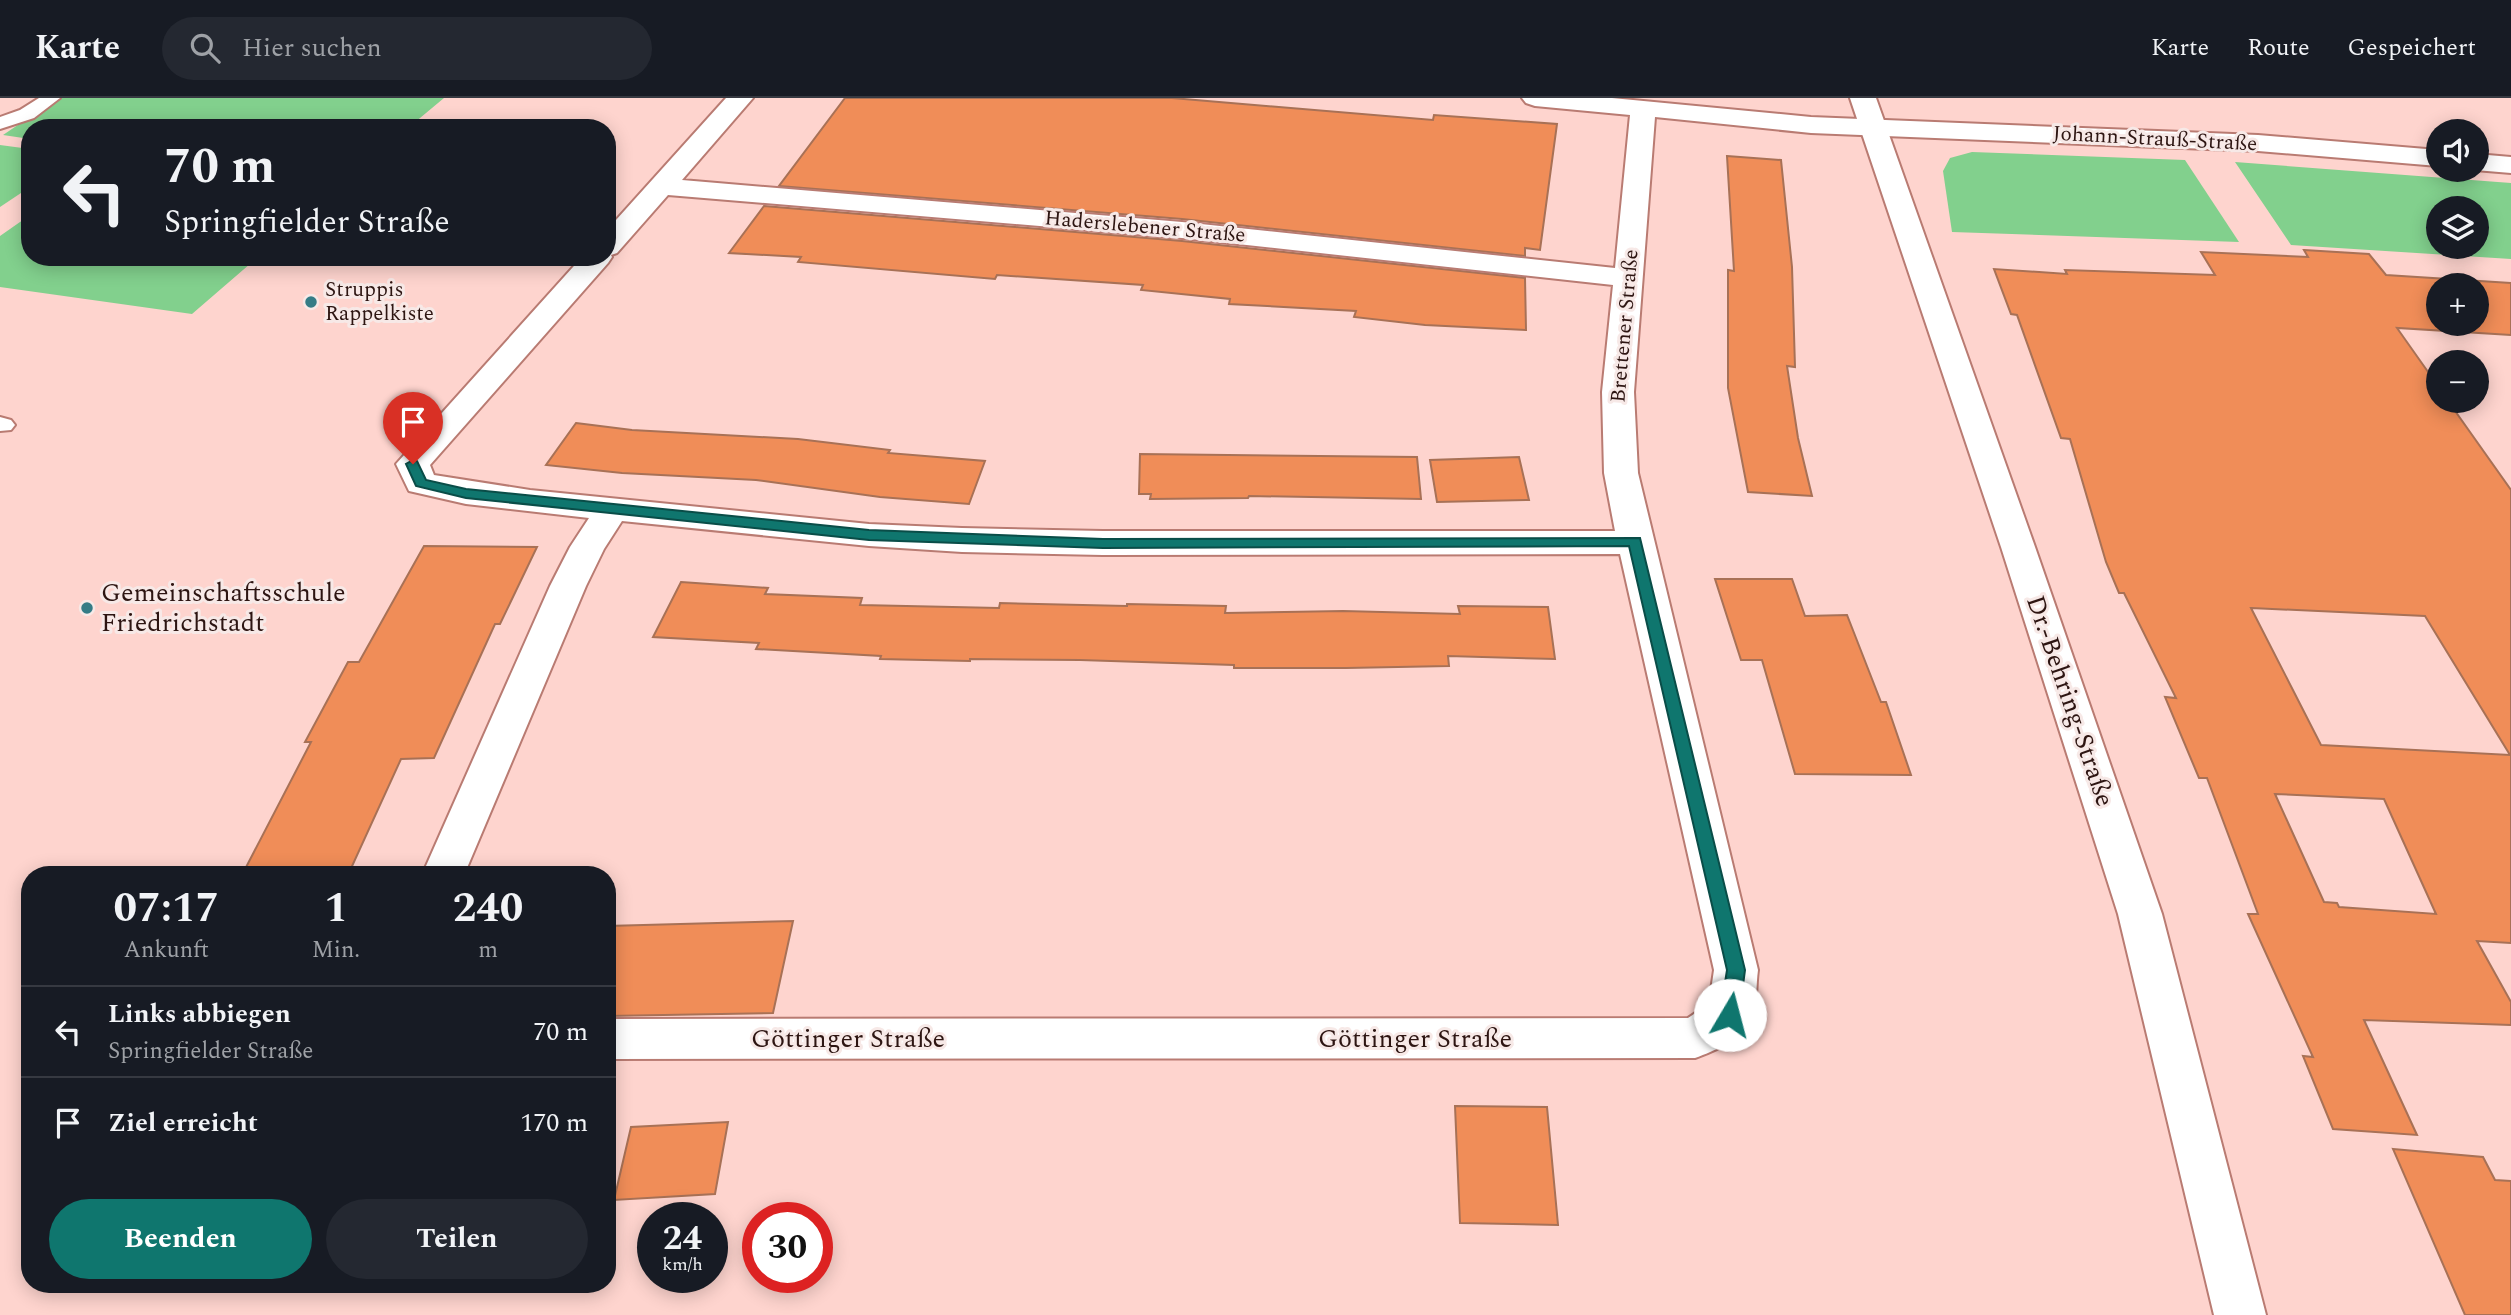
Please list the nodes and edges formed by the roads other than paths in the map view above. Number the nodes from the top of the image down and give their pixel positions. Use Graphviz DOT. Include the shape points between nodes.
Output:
graph roads {
  1 [pos="51,98"];
  2 [pos="740,98"];
  3 [pos="1535,98"];
  4 [pos="1863,98"];
  5 [pos="1607,101"];
  6 [pos="1643,109"];
  7 [pos="0,123"];
  8 [pos="1872,127"];
  9 [pos="2426,157"];
  10 [pos="2489,163"];
  11 [pos="2511,165"];
  12 [pos="662,186"];
  13 [pos="616,237"];
  14 [pos="590,266"];
  15 [pos="1628,278"];
  16 [pos="612,509"];
  17 [pos="1635,542"];
  18 [pos="447,866"];
  19 [pos="616,1039"];
  20 [pos="2240,1315"];
  1 -- 7 [label="lane" via="27,114"];
  2 -- 12 [label="street"];
  3 -- 5 [label="street, Johann-Strauß-Straße"];
  4 -- 8 [label="street, Dr.-Behring-Straße"];
  5 -- 6 [label="street, Johann-Strauß-Straße"];
  6 -- 8 [label="street, Johann-Strauß-Straße"];
  6 -- 15 [label="street, Brettener Straße"];
  8 -- 9 [label="street, Johann-Strauß-Straße" via="2258,143"];
  8 -- 20 [label="street, Dr.-Behring-Straße" via="2140,914"];
  10 -- 11 [label="street"];
  12 -- 13 [label="street"];
  12 -- 15 [label="street, Haderslebener Straße" via="1182,230"];
  14 -- 16 [label="street" via="413,464 421,483 432,486"];
  15 -- 17 [label="street, Brettener Straße" via="1618,429 1621,473"];
  16 -- 17 [label="street" via="962,540 1103,544"];
  16 -- 18 [label="street" via="568,586"];
  17 -- 19 [label="street, Göttinger Straße" via="1736,970 1730,1015 1695,1038"];
}
